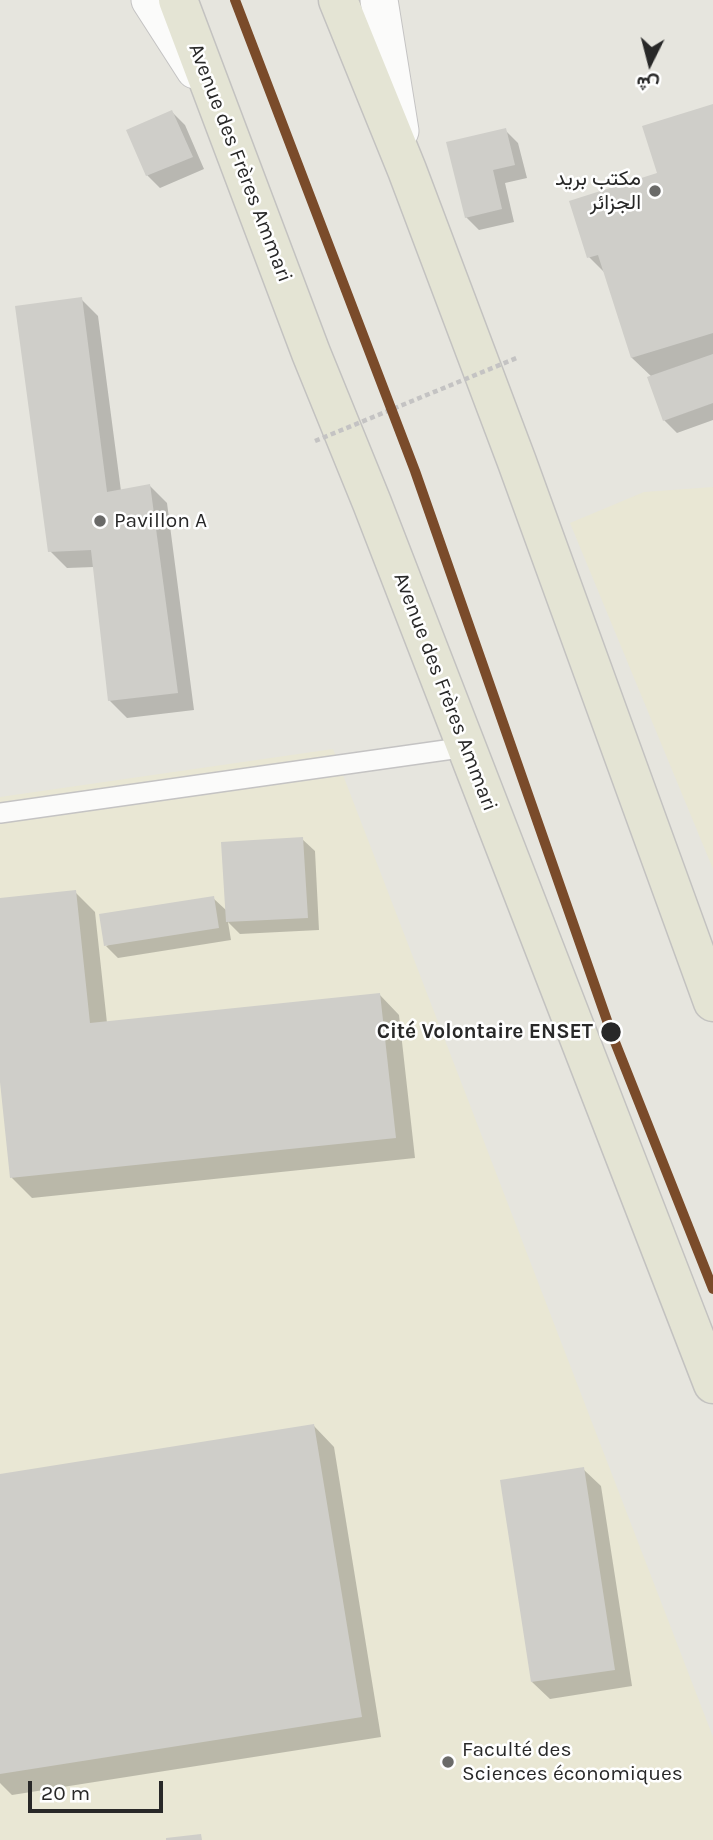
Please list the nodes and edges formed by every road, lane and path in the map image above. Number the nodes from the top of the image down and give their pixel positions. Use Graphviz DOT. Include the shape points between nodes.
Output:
graph roads {
  1 [pos="150,0"];
  2 [pos="178,0"];
  3 [pos="338,0"];
  4 [pos="379,0"];
  5 [pos="219,108"];
  6 [pos="407,170"];
  7 [pos="519,357"];
  8 [pos="315,441"];
  9 [pos="467,747"];
  10 [pos="0,813"];
  11 [pos="713,1002"];
  12 [pos="713,1384"];
  1 -- 5 [label="street"];
  2 -- 5 [label="main road, Avenue des Frères Ammari"];
  3 -- 6 [label="main road"];
  4 -- 6 [label="street"];
  5 -- 9 [label="main road, Avenue des Frères Ammari"];
  6 -- 11 [label="main road"];
  7 -- 8 [label="path, bridge"];
  9 -- 10 [label="lane"];
  9 -- 12 [label="main road, Avenue des Frères Ammari"];
}
